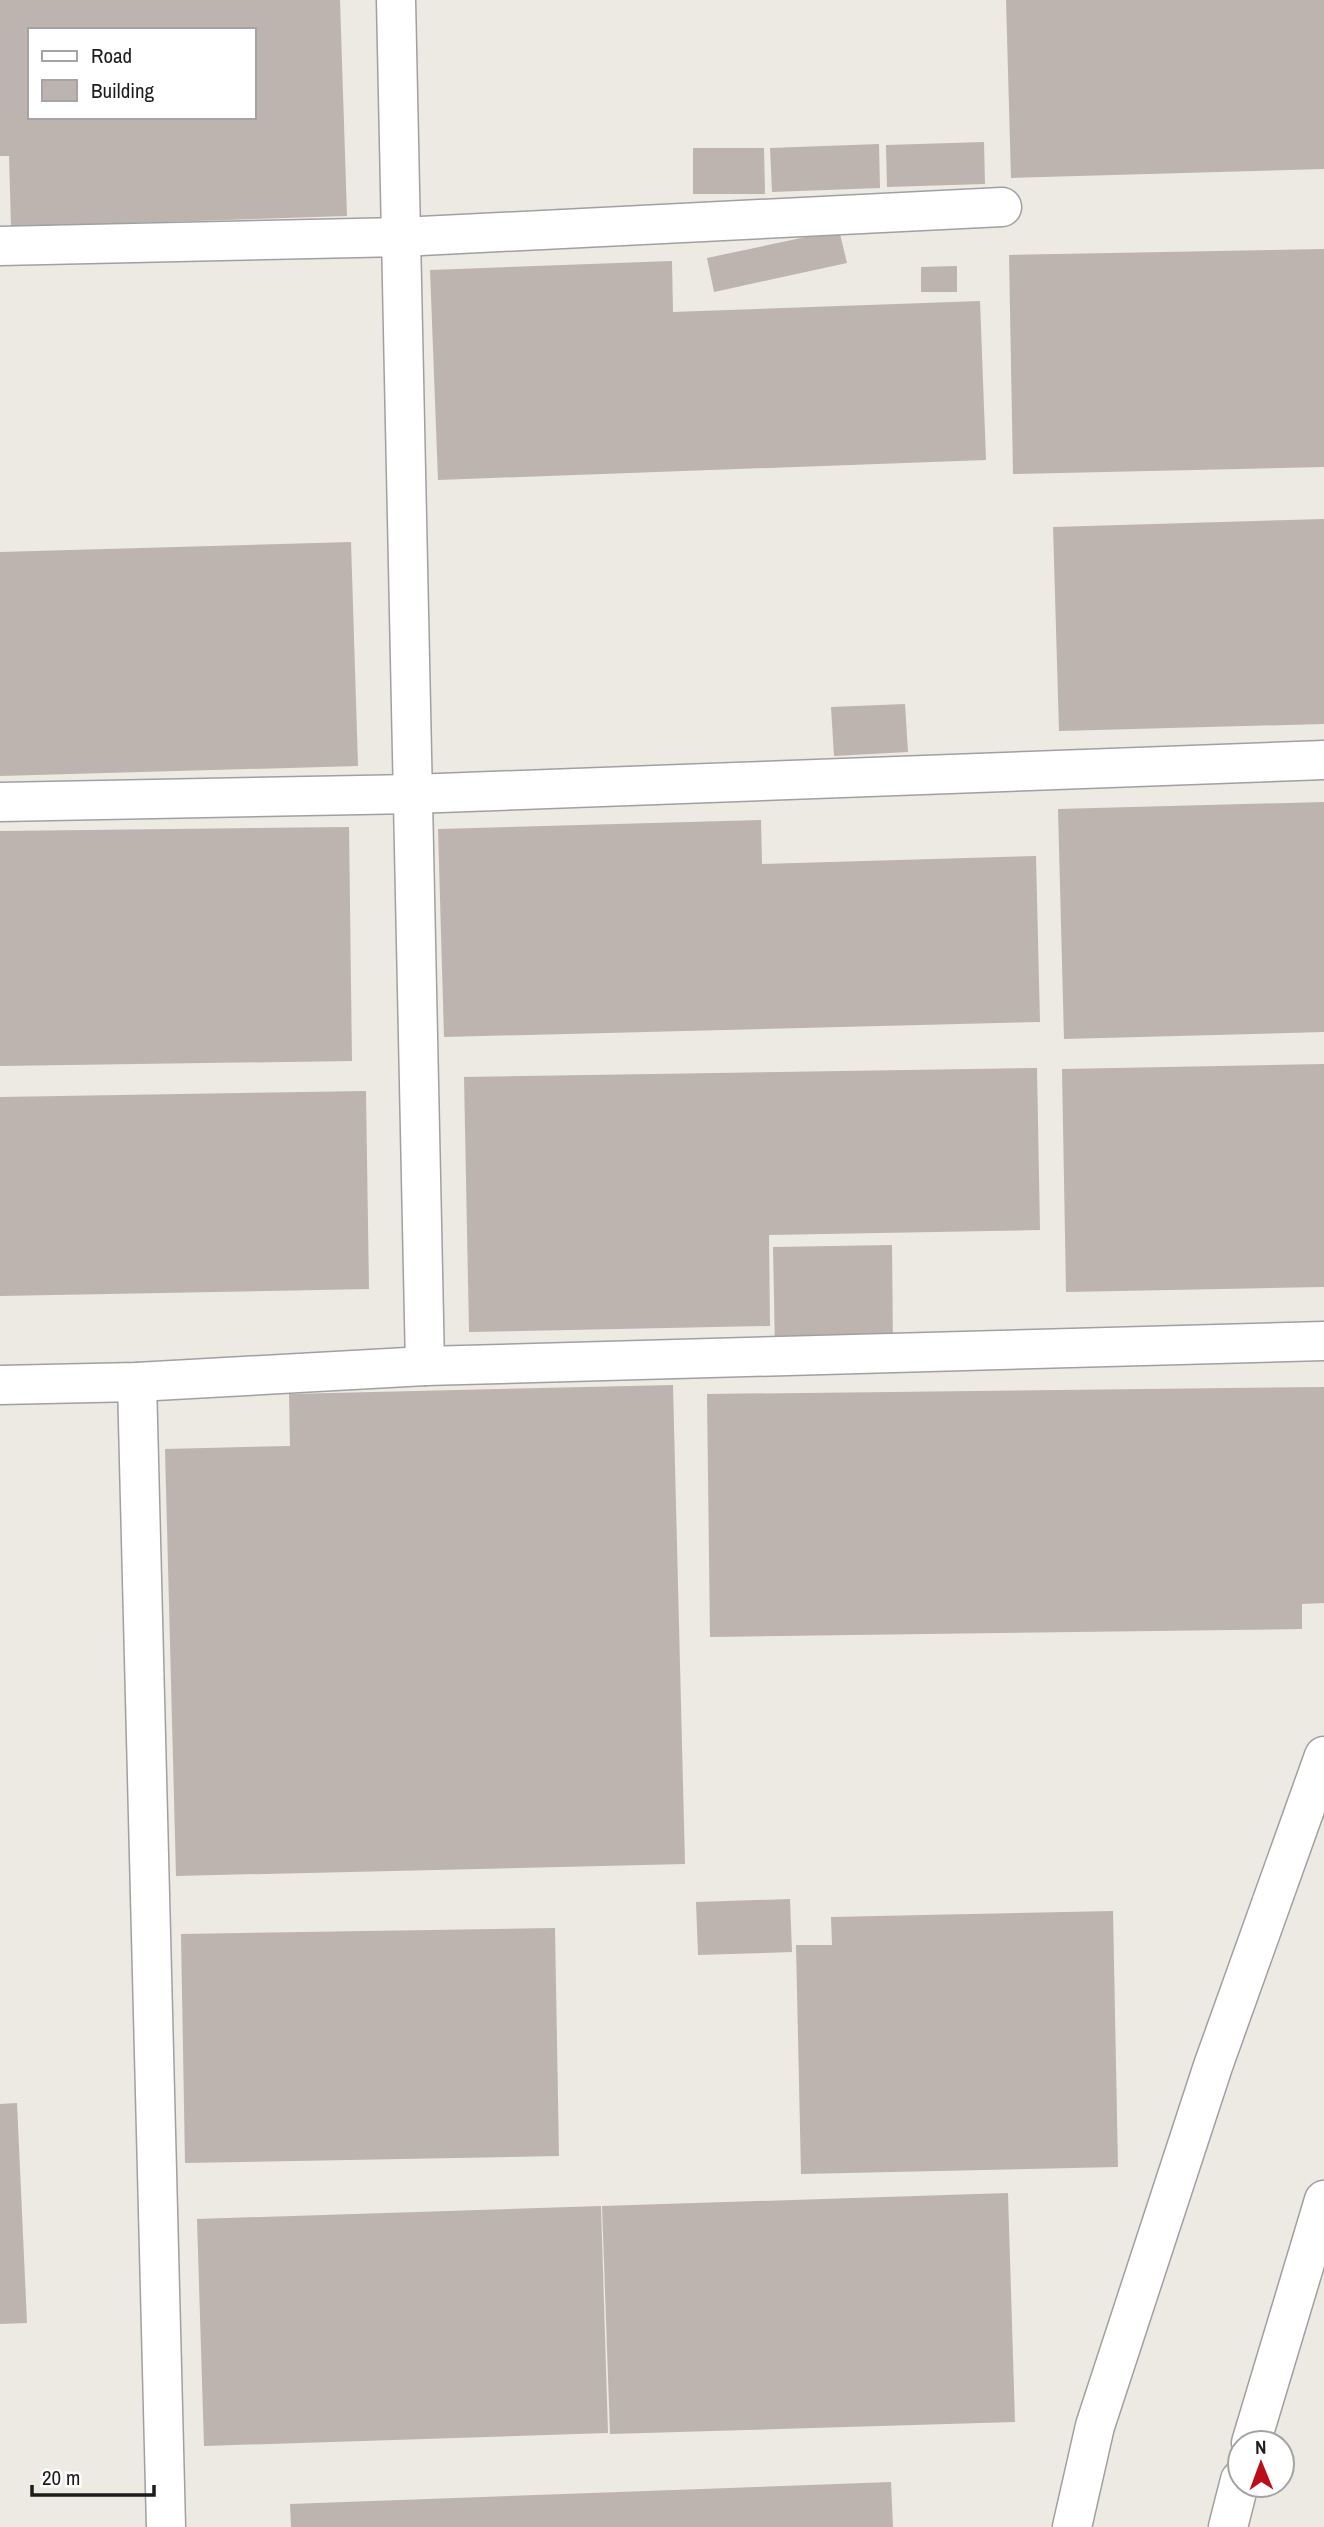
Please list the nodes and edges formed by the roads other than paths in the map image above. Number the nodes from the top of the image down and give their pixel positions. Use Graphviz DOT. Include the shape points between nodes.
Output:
graph roads {
  1 [pos="396,0"];
  2 [pos="1002,207"];
  3 [pos="401,237"];
  4 [pos="0,246"];
  5 [pos="1324,760"];
  6 [pos="413,794"];
  7 [pos="0,803"];
  8 [pos="1324,1340"];
  9 [pos="425,1366"];
  10 [pos="136,1382"];
  11 [pos="0,1385"];
  12 [pos="1324,1756"];
  13 [pos="1324,2200"];
  14 [pos="1255,2429"];
  15 [pos="1235,2499"];
  16 [pos="166,2527"];
  17 [pos="1072,2527"];
  18 [pos="1228,2527"];
  1 -- 3 [label="lane"];
  2 -- 3 [label="lane"];
  3 -- 4 [label="lane"];
  3 -- 6 [label="lane"];
  5 -- 6 [label="lane"];
  6 -- 7 [label="lane"];
  6 -- 9 [label="lane"];
  8 -- 9 [label="lane"];
  9 -- 10 [label="lane"];
  10 -- 11 [label="lane"];
  10 -- 16 [label="lane"];
  12 -- 17 [label="lane" via="1213,2066 1103,2401"];
  13 -- 14 [label="lane"];
  15 -- 18 [label="lane"];
}
